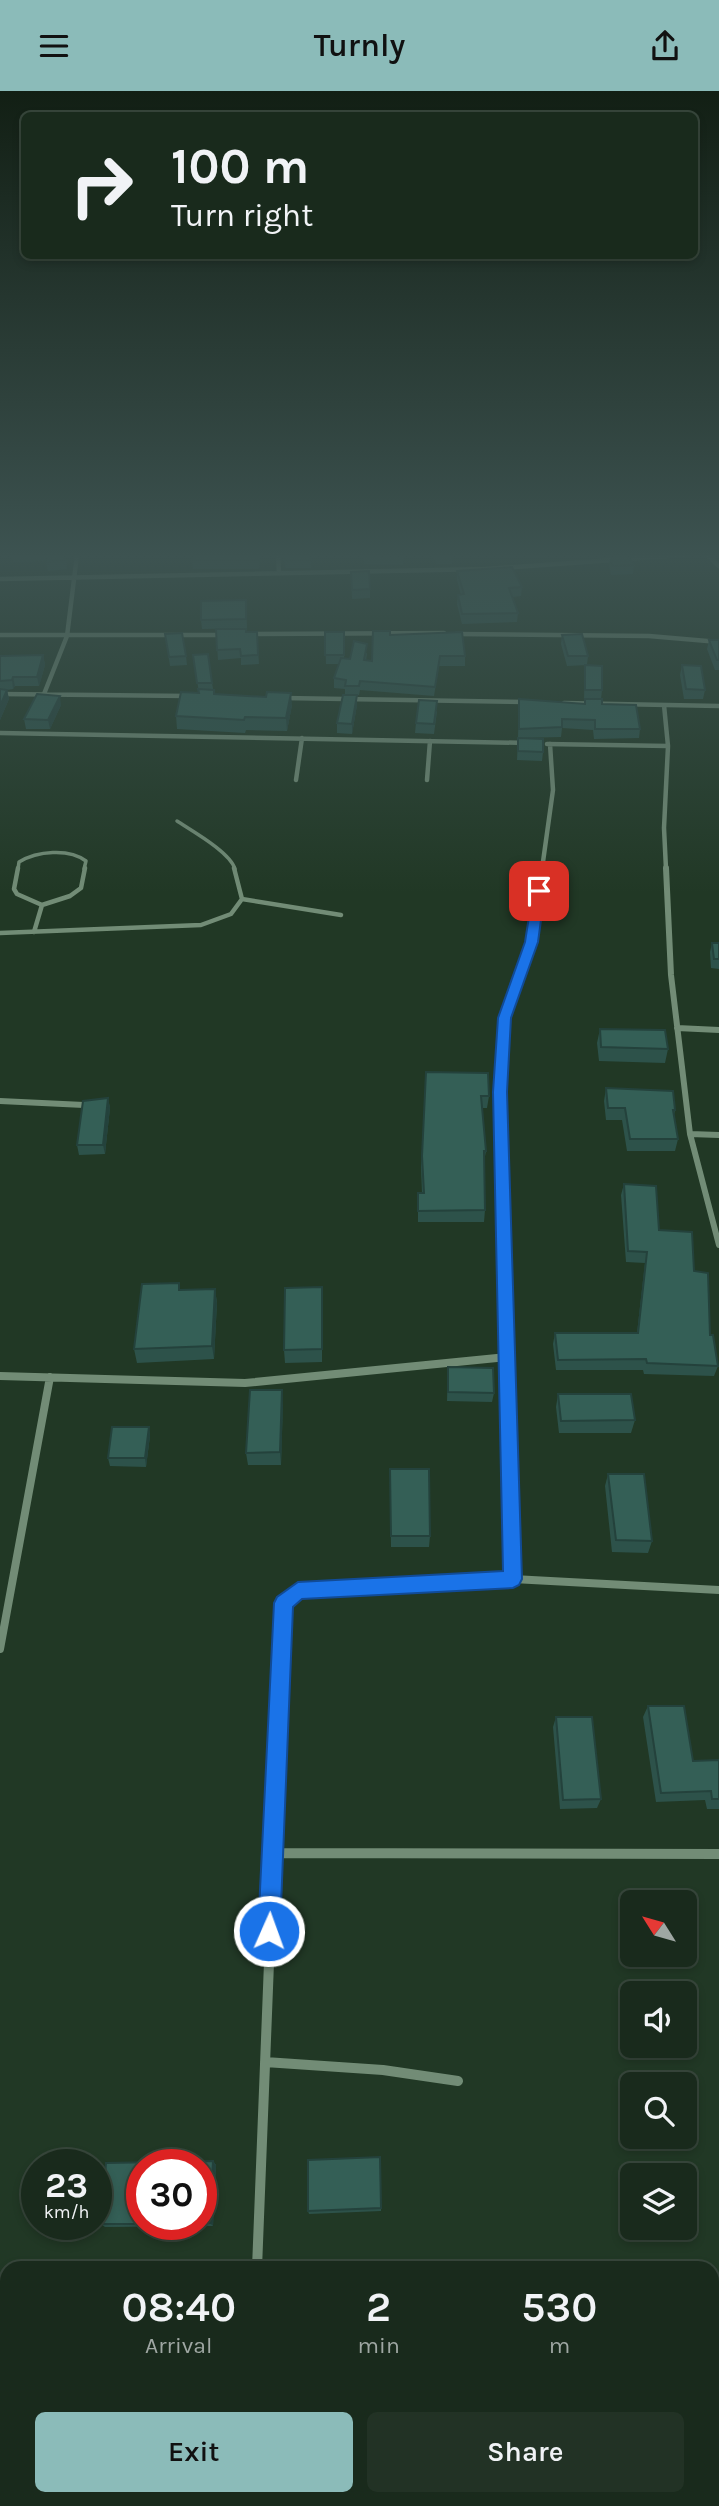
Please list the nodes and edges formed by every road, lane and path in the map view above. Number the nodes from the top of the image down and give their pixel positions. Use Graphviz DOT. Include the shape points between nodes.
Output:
graph roads {
  1 [pos="54,668"];
  2 [pos="0,694"];
  3 [pos="44,694"];
  4 [pos="193,696"];
  5 [pos="274,698"];
  6 [pos="533,702"];
  7 [pos="560,703"];
  8 [pos="664,705"];
  9 [pos="719,706"];
  10 [pos="0,733"];
  11 [pos="302,738"];
  12 [pos="430,741"];
  13 [pos="551,744"];
  14 [pos="668,746"];
  15 [pos="296,780"];
  16 [pos="427,780"];
  17 [pos="177,821"];
  18 [pos="242,899"];
  19 [pos="42,905"];
  20 [pos="341,915"];
  21 [pos="34,932"];
  22 [pos="0,933"];
  23 [pos="677,1028"];
  24 [pos="719,1030"];
  25 [pos="0,1101"];
  26 [pos="84,1105"];
  27 [pos="690,1134"];
  28 [pos="719,1135"];
  29 [pos="719,1245"];
  30 [pos="507,1357"];
  31 [pos="0,1376"];
  32 [pos="50,1377"];
  33 [pos="513,1579"];
  34 [pos="719,1590"];
  35 [pos="0,1649"];
  36 [pos="272,1853"];
  37 [pos="719,1854"];
  38 [pos="265,2062"];
  39 [pos="458,2081"];
  40 [pos="257,2261"];
  1 -- 3 [label="street"];
  2 -- 3 [label="street"];
  3 -- 4 [label="street"];
  5 -- 6 [label="street"];
  7 -- 8 [label="street"];
  8 -- 9 [label="street"];
  8 -- 14 [label="street"];
  10 -- 11 [label="street"];
  11 -- 12 [label="street"];
  11 -- 15 [label="street"];
  12 -- 13 [label="street"];
  12 -- 16 [label="street"];
  13 -- 14 [label="street"];
  13 -- 30 [label="street" via="553,790 532,942 504,1018 500,1092"];
  14 -- 23 [label="street" via="664,828 670,975"];
  17 -- 18 [label="lane" via="233,863"];
  18 -- 20 [label="lane"];
  18 -- 21 [label="lane" via="231,914 201,925"];
  19 -- 19 [label="lane" via="81,888 83,856 32,855 19,862 13,889"];
  19 -- 21 [label="lane"];
  21 -- 22 [label="lane"];
  23 -- 24 [label="street"];
  23 -- 27 [label="street"];
  25 -- 26 [label="street"];
  27 -- 28 [label="street"];
  27 -- 29 [label="street"];
  30 -- 32 [label="street" via="245,1383"];
  30 -- 33 [label="street"];
  31 -- 32 [label="street"];
  32 -- 35 [label="street"];
  33 -- 34 [label="street"];
  33 -- 36 [label="street" via="298,1590 290,1595 283,1603"];
  36 -- 37 [label="street"];
  36 -- 38 [label="street"];
  38 -- 39 [label="street" via="383,2070"];
  38 -- 40 [label="street"];
}
